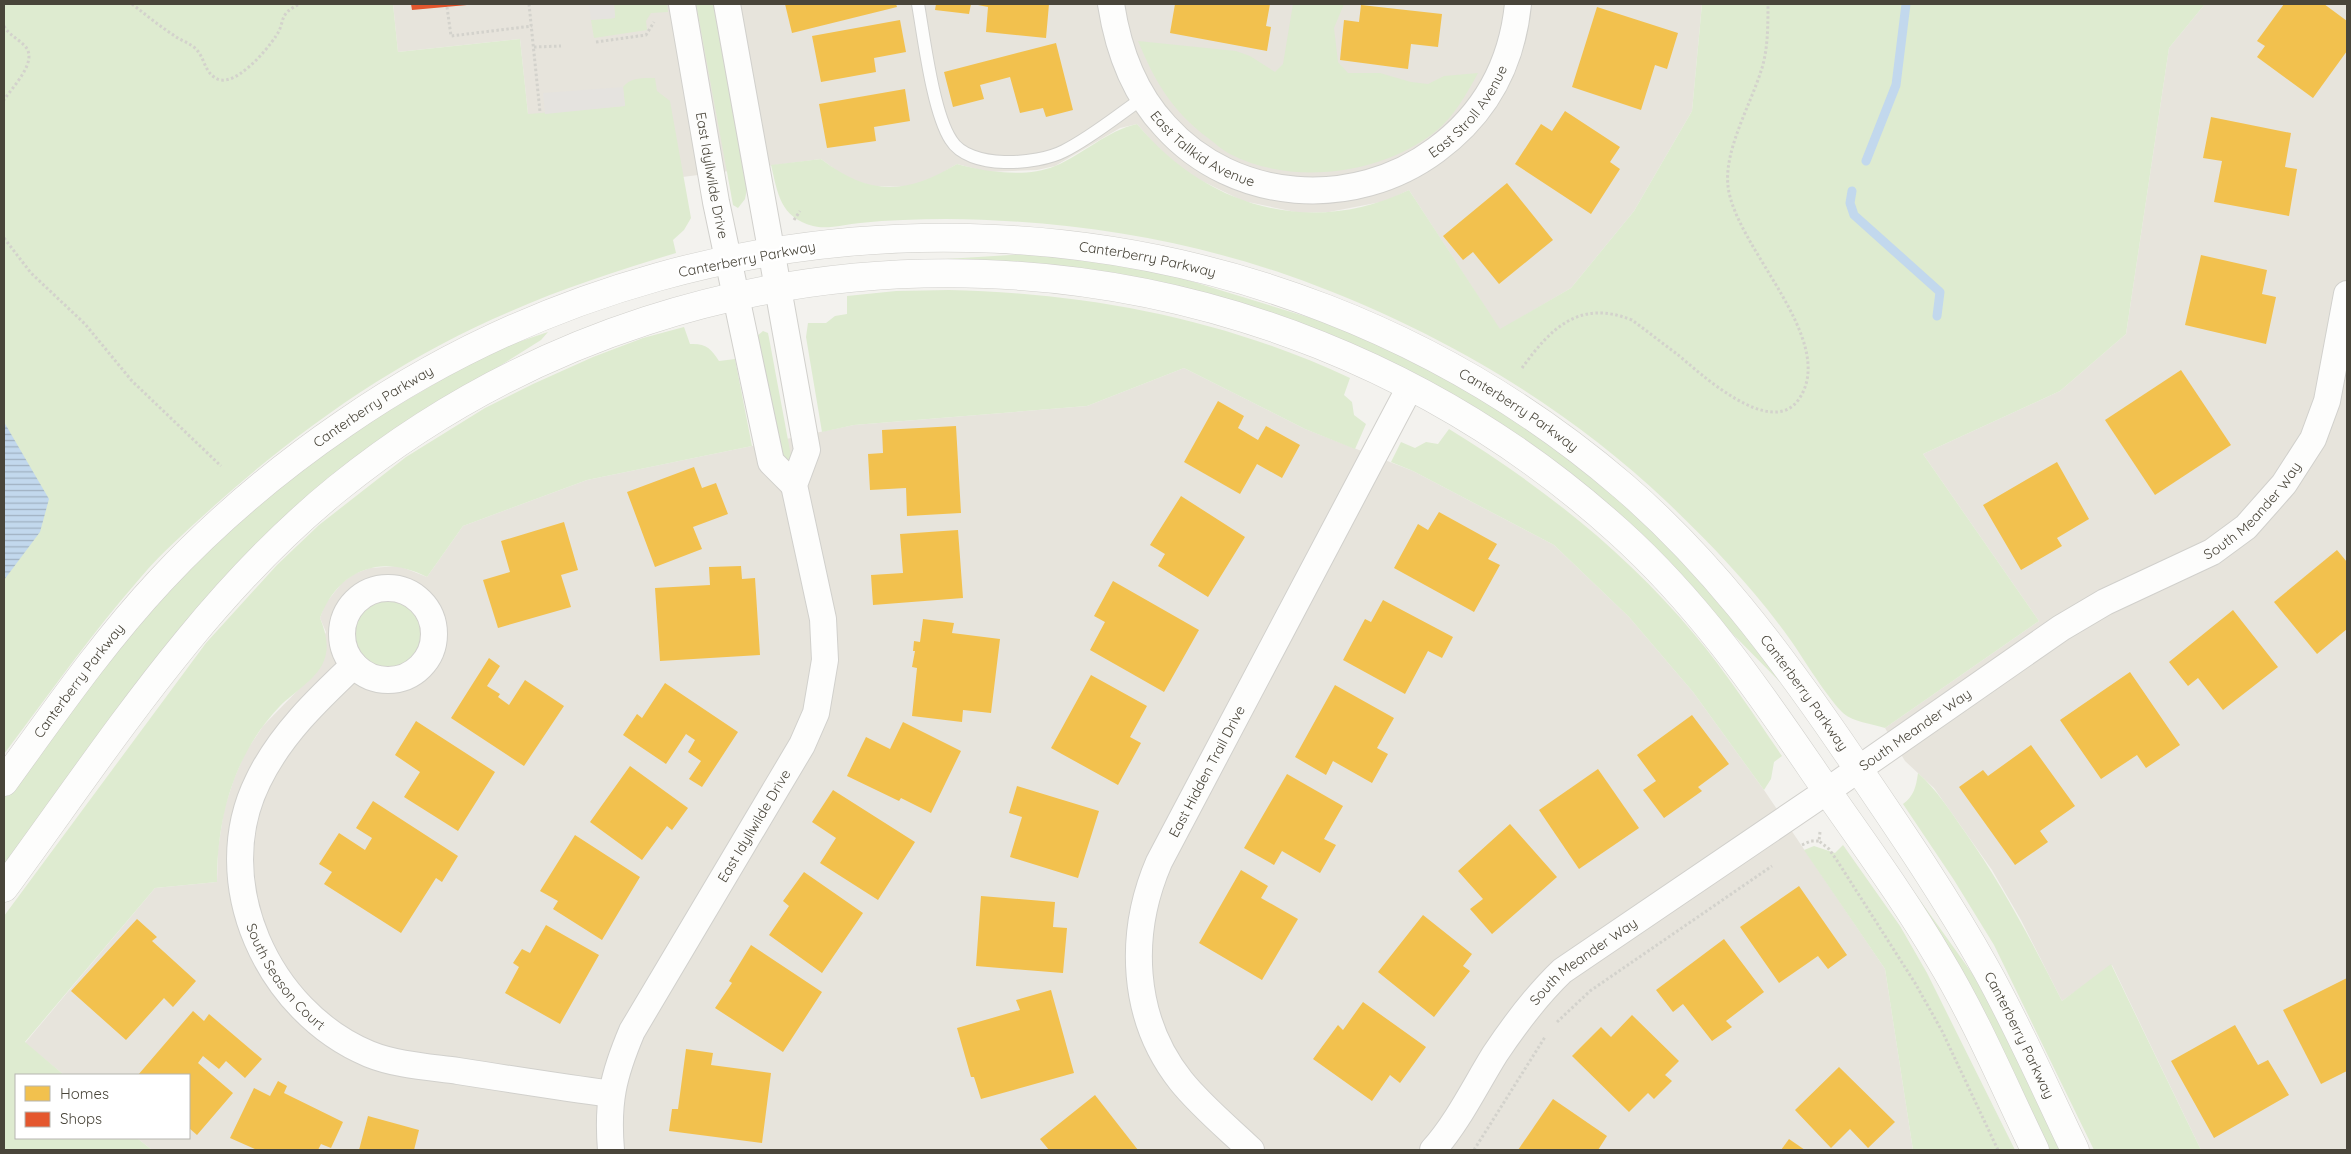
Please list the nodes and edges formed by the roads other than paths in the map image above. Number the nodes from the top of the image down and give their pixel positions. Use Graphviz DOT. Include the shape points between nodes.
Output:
graph roads {
  1 [pos="682,4"];
  2 [pos="727,4"];
  3 [pos="918,4"];
  4 [pos="1111,4"];
  5 [pos="1518,4"];
  6 [pos="1143,98"];
  7 [pos="1372,184"];
  8 [pos="772,252"];
  9 [pos="729,259"];
  10 [pos="777,288"];
  11 [pos="2347,294"];
  12 [pos="737,296"];
  13 [pos="2340,363"];
  14 [pos="1410,387"];
  15 [pos="794,485"];
  16 [pos="354,665"];
  17 [pos="1859,769"];
  18 [pos="4,782"];
  19 [pos="1827,791"];
  20 [pos="4,888"];
  21 [pos="611,1094"];
  22 [pos="611,1150"];
  23 [pos="1252,1150"];
  24 [pos="1433,1150"];
  25 [pos="2035,1150"];
  26 [pos="2076,1150"];
  1 -- 9 [label="street, East Idyllwilde Drive"];
  2 -- 8 [label="street"];
  3 -- 6 [label="lane" via="940,114 952,142 970,156 1006,162 1054,156"];
  4 -- 6 [label="street, East Tallkid Avenue" via="1120,50"];
  5 -- 7 [label="street, East Stroll Avenue" via="1507,60 1476,114 1430,155"];
  6 -- 7 [label="street, East Tallkid Avenue" via="1164,126 1190,150 1244,180 1298,190 1332,190"];
  8 -- 9 [label="street, Canterberry Parkway"];
  8 -- 10 [label="street"];
  8 -- 17 [label="street, Canterberry Parkway" via="903,237 988,237 1078,244 1170,260 1235,278 1315,304 1385,333 1489,389 1571,445 1673,532 1733,596 1789,668"];
  9 -- 12 [label="street, East Idyllwilde Drive"];
  9 -- 18 [label="street, Canterberry Parkway" via="587,298 507,331 412,381 344,424 242,502 162,579 93,661"];
  10 -- 12 [label="street"];
  10 -- 14 [label="street" via="854,277 950,272 1095,284 1237,315 1319,344"];
  10 -- 15 [label="street" via="807,450"];
  11 -- 13 [label="street, South Meander Way"];
  12 -- 15 [label="street, East Idyllwilde Drive" via="771,462"];
  12 -- 20 [label="street" via="637,324 516,373 415,432 335,490 275,543 204,619"];
  13 -- 17 [label="street, South Meander Way" via="2313,440 2284,484 2246,527 2212,552 2106,602 2061,628"];
  14 -- 19 [label="street" via="1520,452 1633,544 1681,592 1721,640"];
  14 -- 23 [label="street, East Hidden Trail Drive" via="1159,862 1144,903 1138,964 1146,1017 1154,1036 1180,1080"];
  15 -- 21 [label="street, East Idyllwilde Drive" via="823,619 823,681 816,713 802,745 642,1012 623,1053"];
  16 -- 21 [label="street, South Season Court" via="282,740 250,799 241,847 242,883 251,924 268,964 288,993 312,1018 342,1040 371,1055"];
  17 -- 19 [label="street, South Meander Way"];
  17 -- 26 [label="street, Canterberry Parkway" via="1940,891 1988,972"];
  19 -- 24 [label="street, South Meander Way" via="1562,971 1518,1020"];
  19 -- 25 [label="street" via="1943,963"];
  21 -- 22 [label="street, East Idyllwilde Drive"];
}
